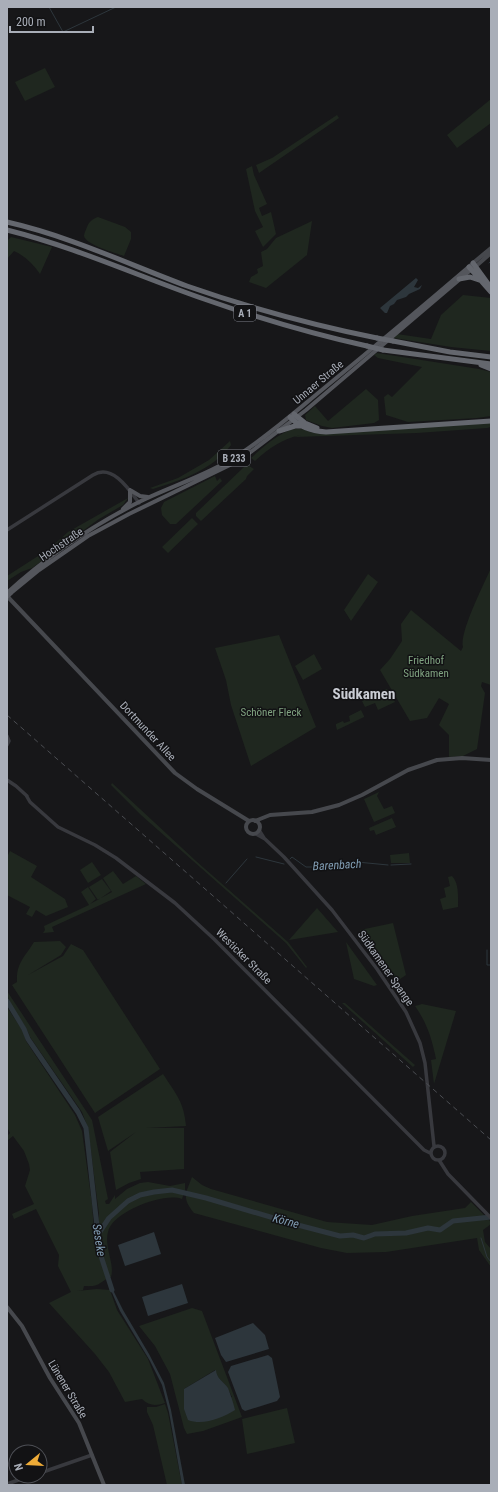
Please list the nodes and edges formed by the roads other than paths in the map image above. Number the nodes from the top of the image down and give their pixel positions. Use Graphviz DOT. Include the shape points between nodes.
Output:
graph roads {
  1 [pos="9,223"];
  2 [pos="7,230"];
  3 [pos="491,248"];
  4 [pos="491,253"];
  5 [pos="472,267"];
  6 [pos="459,279"];
  7 [pos="482,281"];
  8 [pos="491,287"];
  9 [pos="491,292"];
  10 [pos="491,354"];
  11 [pos="473,355"];
  12 [pos="491,357"];
  13 [pos="472,362"];
  14 [pos="491,364"];
  15 [pos="491,369"];
  16 [pos="293,417"];
  17 [pos="491,419"];
  18 [pos="302,426"];
  19 [pos="279,431"];
  20 [pos="130,490"];
  21 [pos="150,497"];
  22 [pos="139,502"];
  23 [pos="141,508"];
  24 [pos="120,512"];
  25 [pos="129,514"];
  26 [pos="7,530"];
  27 [pos="9,592"];
  28 [pos="7,596"];
  29 [pos="7,736"];
  30 [pos="7,744"];
  31 [pos="491,760"];
  32 [pos="7,780"];
  33 [pos="266,817"];
  34 [pos="255,821"];
  35 [pos="247,823"];
  36 [pos="259,825"];
  37 [pos="259,830"];
  38 [pos="256,834"];
  39 [pos="265,839"];
  40 [pos="434,1148"];
  41 [pos="440,1160"];
  42 [pos="490,1216"];
  43 [pos="7,1306"];
  44 [pos="92,1455"];
  45 [pos="48,1470"];
  46 [pos="104,1485"];
  1 -- 11 [label="highway, A 1, bridge" via="64,239 248,306 308,323"];
  2 -- 13 [label="highway, A 1, bridge" via="70,248 184,292 298,329 383,350"];
  3 -- 5 [label="main road, Unnaer Straße"];
  4 -- 5 [label="main road, Unnaer Straße"];
  5 -- 6 [label="main road, Unnaer Straße / B 233"];
  5 -- 7 [label="highway"];
  5 -- 8 [label="highway"];
  5 -- 16 [label="main road, Unnaer Straße / B 233"];
  6 -- 7 [label="highway" via="470,277"];
  6 -- 16 [label="main road, Unnaer Straße / B 233"];
  7 -- 9 [label="highway"];
  10 -- 11 [label="highway"];
  11 -- 12 [label="highway, A 1"];
  13 -- 14 [label="highway, A 1"];
  13 -- 15 [label="highway"];
  16 -- 17 [label="highway" via="313,427 327,430"];
  16 -- 18 [label="highway"];
  16 -- 19 [label="main road, Unnaer Straße / B 233"];
  16 -- 21 [label="main road, Unnaer Straße / B 233" via="230,460"];
  17 -- 18 [label="highway" via="326,432"];
  18 -- 19 [label="highway"];
  19 -- 23 [label="main road, Unnaer Straße / B 233" via="232,464"];
  20 -- 21 [label="main road" via="140,496"];
  20 -- 22 [label="street"];
  20 -- 24 [label="main road" via="130,502"];
  20 -- 26 [label="street" via="111,473 102,471"];
  21 -- 22 [label="main road, Unnaer Straße / B 233"];
  22 -- 23 [label="main road"];
  22 -- 24 [label="main road, Unnaer Straße / B 233"];
  23 -- 25 [label="main road, Unnaer Straße / B 233"];
  24 -- 27 [label="main road, Hochstraße / B 233" via="61,550"];
  25 -- 27 [label="main road, Hochstraße / B 233" via="63,552"];
  27 -- 28 [label="main road, Hochstraße / B 233, bridge"];
  28 -- 35 [label="main road, Dortmunder Allee" via="174,773"];
  29 -- 30 [label="street"];
  31 -- 33 [label="main road" via="437,760 408,770 339,805 312,812 274,814"];
  32 -- 40 [label="street, Westicker Straße" via="30,798 58,827 104,850 188,915 424,1150"];
  33 -- 34 [label="main road"];
  33 -- 36 [label="main road"];
  34 -- 35 [label="main road"];
  34 -- 36 [label="main road"];
  35 -- 38 [label="main road" via="248,833"];
  36 -- 37 [label="main road"];
  37 -- 38 [label="main road"];
  37 -- 39 [label="street"];
  38 -- 39 [label="street"];
  39 -- 40 [label="street, Südkamener Spange" via="307,881 345,925 406,1012 416,1032 424,1058"];
  40 -- 41 [label="street" via="432,1158"];
  40 -- 41 [label="street" via="442,1147 445,1150 445,1155"];
  41 -- 42 [label="street" via="444,1169"];
  43 -- 44 [label="main road, Lünener Straße" via="74,1415"];
  44 -- 45 [label="street"];
  44 -- 46 [label="main road, Lünener Straße"];
}
